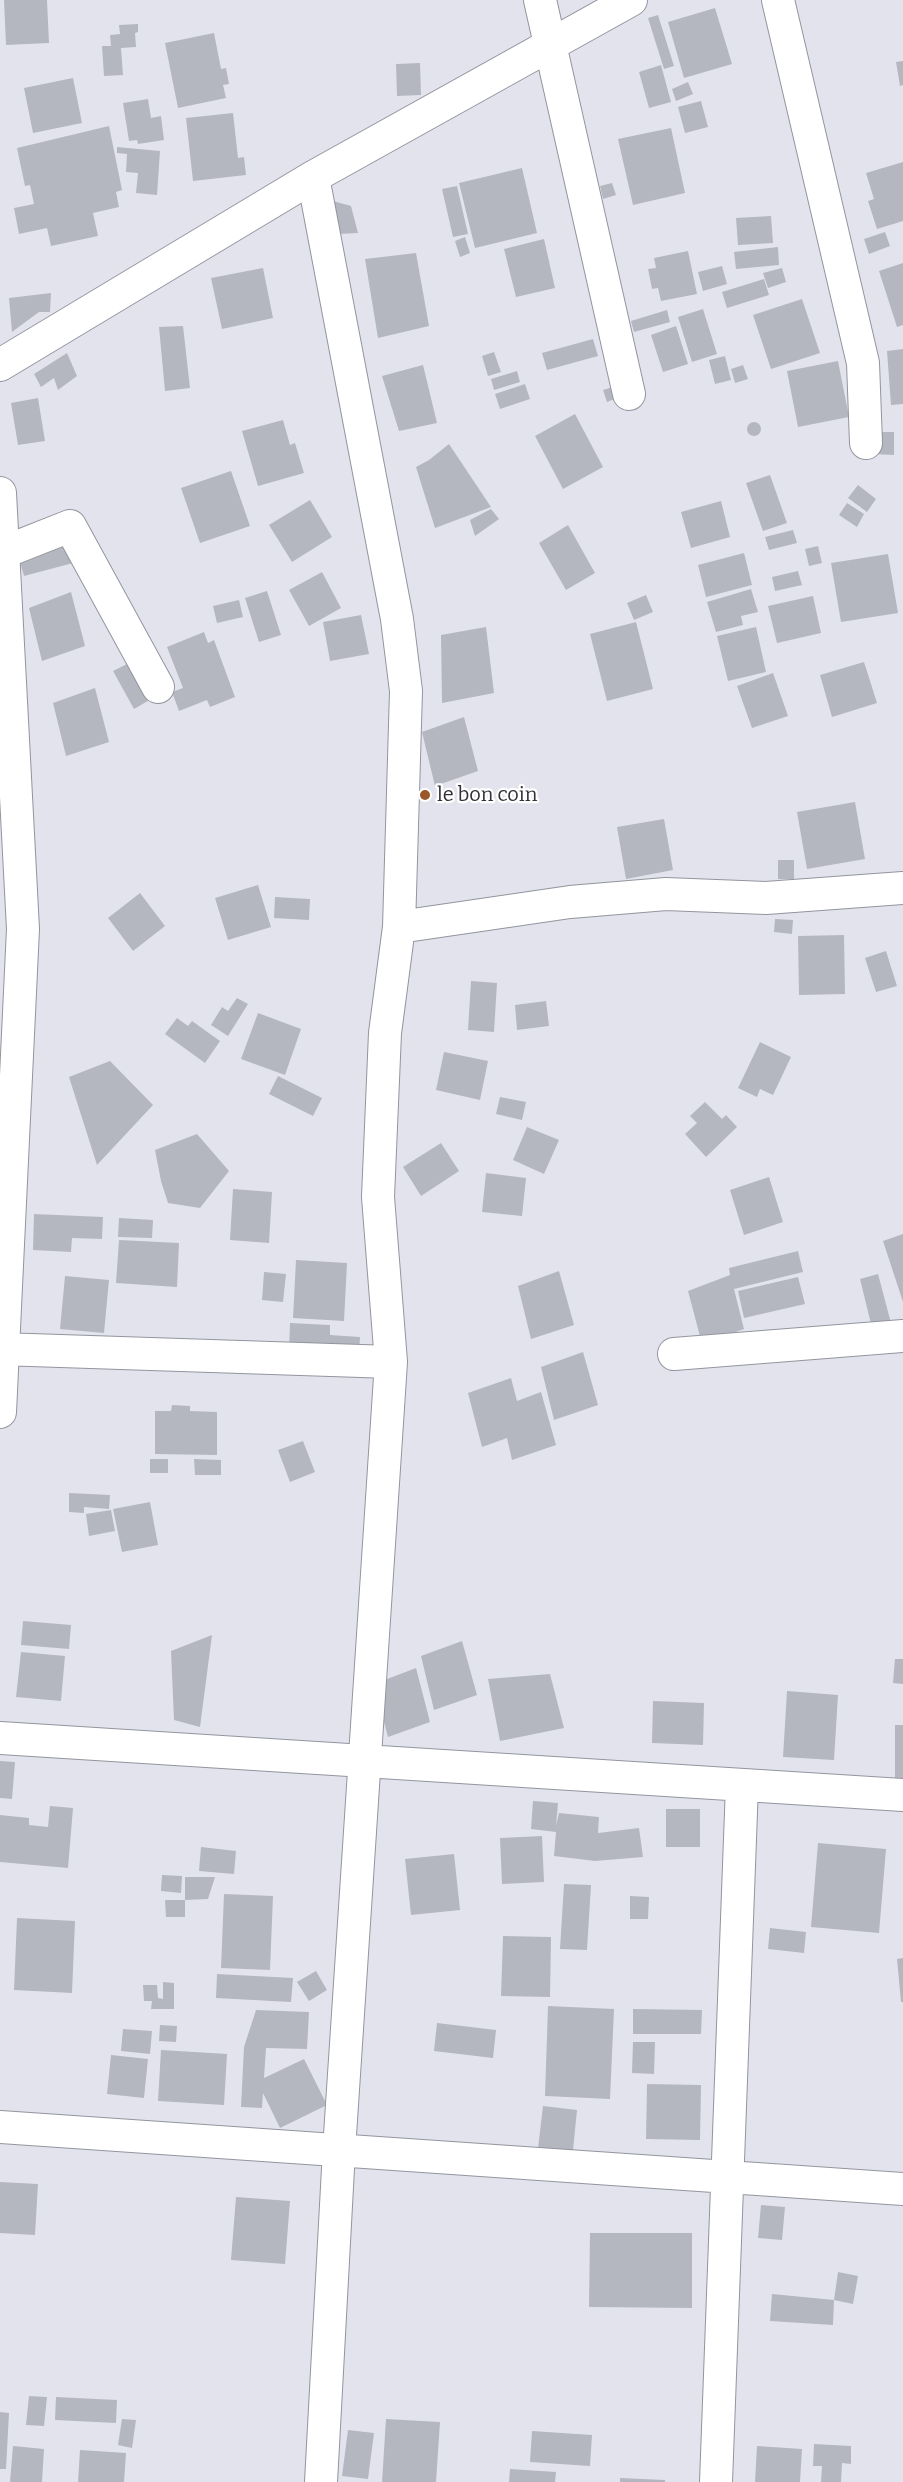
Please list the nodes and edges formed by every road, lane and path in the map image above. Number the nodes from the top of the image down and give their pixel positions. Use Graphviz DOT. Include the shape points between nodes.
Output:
graph roads {
  1 [pos="540,0"];
  2 [pos="631,0"];
  3 [pos="778,0"];
  4 [pos="550,45"];
  5 [pos="313,177"];
  6 [pos="0,365"];
  7 [pos="629,394"];
  8 [pos="866,443"];
  9 [pos="0,493"];
  10 [pos="4,552"];
  11 [pos="158,687"];
  12 [pos="903,888"];
  13 [pos="399,927"];
  14 [pos="11,929"];
  15 [pos="903,1336"];
  16 [pos="2,1349"];
  17 [pos="674,1354"];
  18 [pos="391,1362"];
  19 [pos="0,1412"];
  20 [pos="0,1738"];
  21 [pos="366,1761"];
  22 [pos="742,1785"];
  23 [pos="903,1795"];
  24 [pos="0,2127"];
  25 [pos="339,2150"];
  26 [pos="728,2177"];
  27 [pos="903,2189"];
  28 [pos="321,2482"];
  29 [pos="716,2482"];
  1 -- 4 [label="street"];
  2 -- 4 [label="street"];
  3 -- 8 [label="street" via="863,363"];
  4 -- 5 [label="street"];
  4 -- 7 [label="street"];
  5 -- 6 [label="street"];
  5 -- 13 [label="street" via="394,607 406,691"];
  9 -- 10 [label="street"];
  10 -- 11 [label="street" via="70,526"];
  10 -- 14 [label="street"];
  12 -- 13 [label="street" via="765,898 666,894 570,902"];
  13 -- 18 [label="street" via="385,1033 378,1197"];
  14 -- 16 [label="street"];
  15 -- 17 [label="street"];
  16 -- 18 [label="street"];
  16 -- 19 [label="street"];
  18 -- 21 [label="street"];
  20 -- 21 [label="street"];
  21 -- 22 [label="street"];
  21 -- 25 [label="street"];
  22 -- 23 [label="street"];
  22 -- 26 [label="street"];
  24 -- 25 [label="street"];
  25 -- 26 [label="street"];
  25 -- 28 [label="street"];
  26 -- 27 [label="street"];
  26 -- 29 [label="street"];
}
